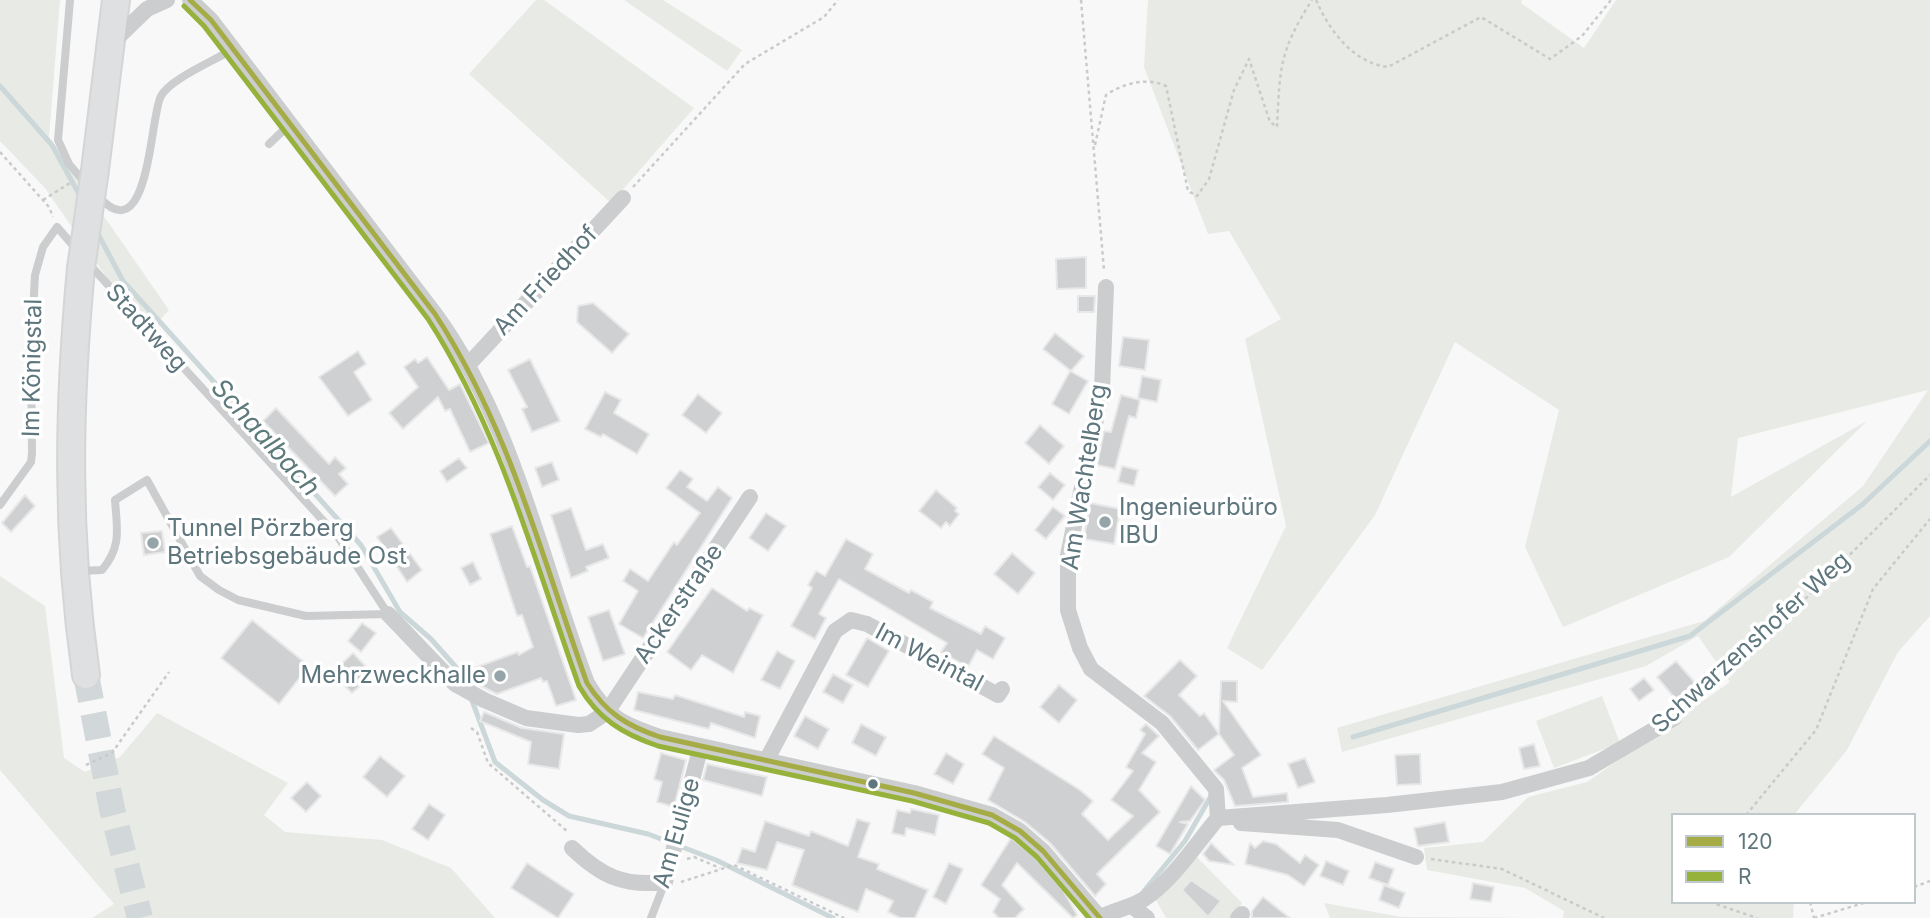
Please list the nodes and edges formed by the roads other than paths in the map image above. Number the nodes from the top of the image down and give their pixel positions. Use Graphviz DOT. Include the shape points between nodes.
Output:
graph roads {
  1 [pos="70,0"];
  2 [pos="116,0"];
  3 [pos="167,0"];
  4 [pos="190,0"];
  5 [pos="113,42"];
  6 [pos="233,49"];
  7 [pos="290,124"];
  8 [pos="269,144"];
  9 [pos="623,198"];
  10 [pos="57,227"];
  11 [pos="1105,287"];
  12 [pos="469,364"];
  13 [pos="750,497"];
  14 [pos="0,505"];
  15 [pos="73,571"];
  16 [pos="388,614"];
  17 [pos="86,674"];
  18 [pos="1002,689"];
  19 [pos="607,712"];
  20 [pos="1674,718"];
  21 [pos="701,746"];
  22 [pos="766,761"];
  23 [pos="1218,818"];
  24 [pos="572,848"];
  25 [pos="1416,857"];
  26 [pos="665,882"];
  27 [pos="1132,906"];
  28 [pos="651,918"];
  29 [pos="1099,918"];
  30 [pos="1147,918"];
  1 -- 6 [label="lane" via="58,140 69,164 107,206 121,208 140,193 161,96 171,84"];
  2 -- 5 [label="main road"];
  3 -- 5 [label="street" via="147,9"];
  4 -- 6 [label="street"];
  5 -- 15 [label="main road, bridge" via="86,174 69,440"];
  6 -- 7 [label="street"];
  7 -- 8 [label="lane"];
  7 -- 12 [label="street"];
  9 -- 12 [label="street, Am Friedhof"];
  10 -- 14 [label="lane, Im Königstal" via="43,247 35,275 31,462"];
  10 -- 16 [label="lane, Stadtweg" via="338,537"];
  11 -- 23 [label="street, Am Wachtelberg" via="1102,390 1068,555 1068,610 1091,668 1162,723 1216,789"];
  12 -- 19 [label="street" via="508,454 587,683"];
  13 -- 19 [label="street, Ackerstraße"];
  15 -- 16 [label="lane" via="102,570 112,558 117,547 115,500 147,480 200,576 219,590 238,600 306,616"];
  15 -- 17 [label="main road"];
  16 -- 19 [label="street, Stadtweg" via="462,689 484,700 526,718 578,725 589,724"];
  18 -- 22 [label="street, Im Weintal" via="998,695 867,624 851,620 835,631"];
  19 -- 21 [label="street" via="622,724"];
  20 -- 23 [label="street, Schwarzenshofer Weg" via="1589,768 1502,792"];
  21 -- 22 [label="street"];
  21 -- 26 [label="street, Am Eulige"];
  22 -- 29 [label="street" via="992,815 1043,851"];
  23 -- 25 [label="street" via="1252,825 1338,830"];
  23 -- 27 [label="street" via="1156,890"];
  24 -- 26 [label="street" via="594,869 619,880 641,885"];
  26 -- 28 [label="lane, Am Eulige"];
  27 -- 29 [label="street"];
  27 -- 30 [label="street"];
}
